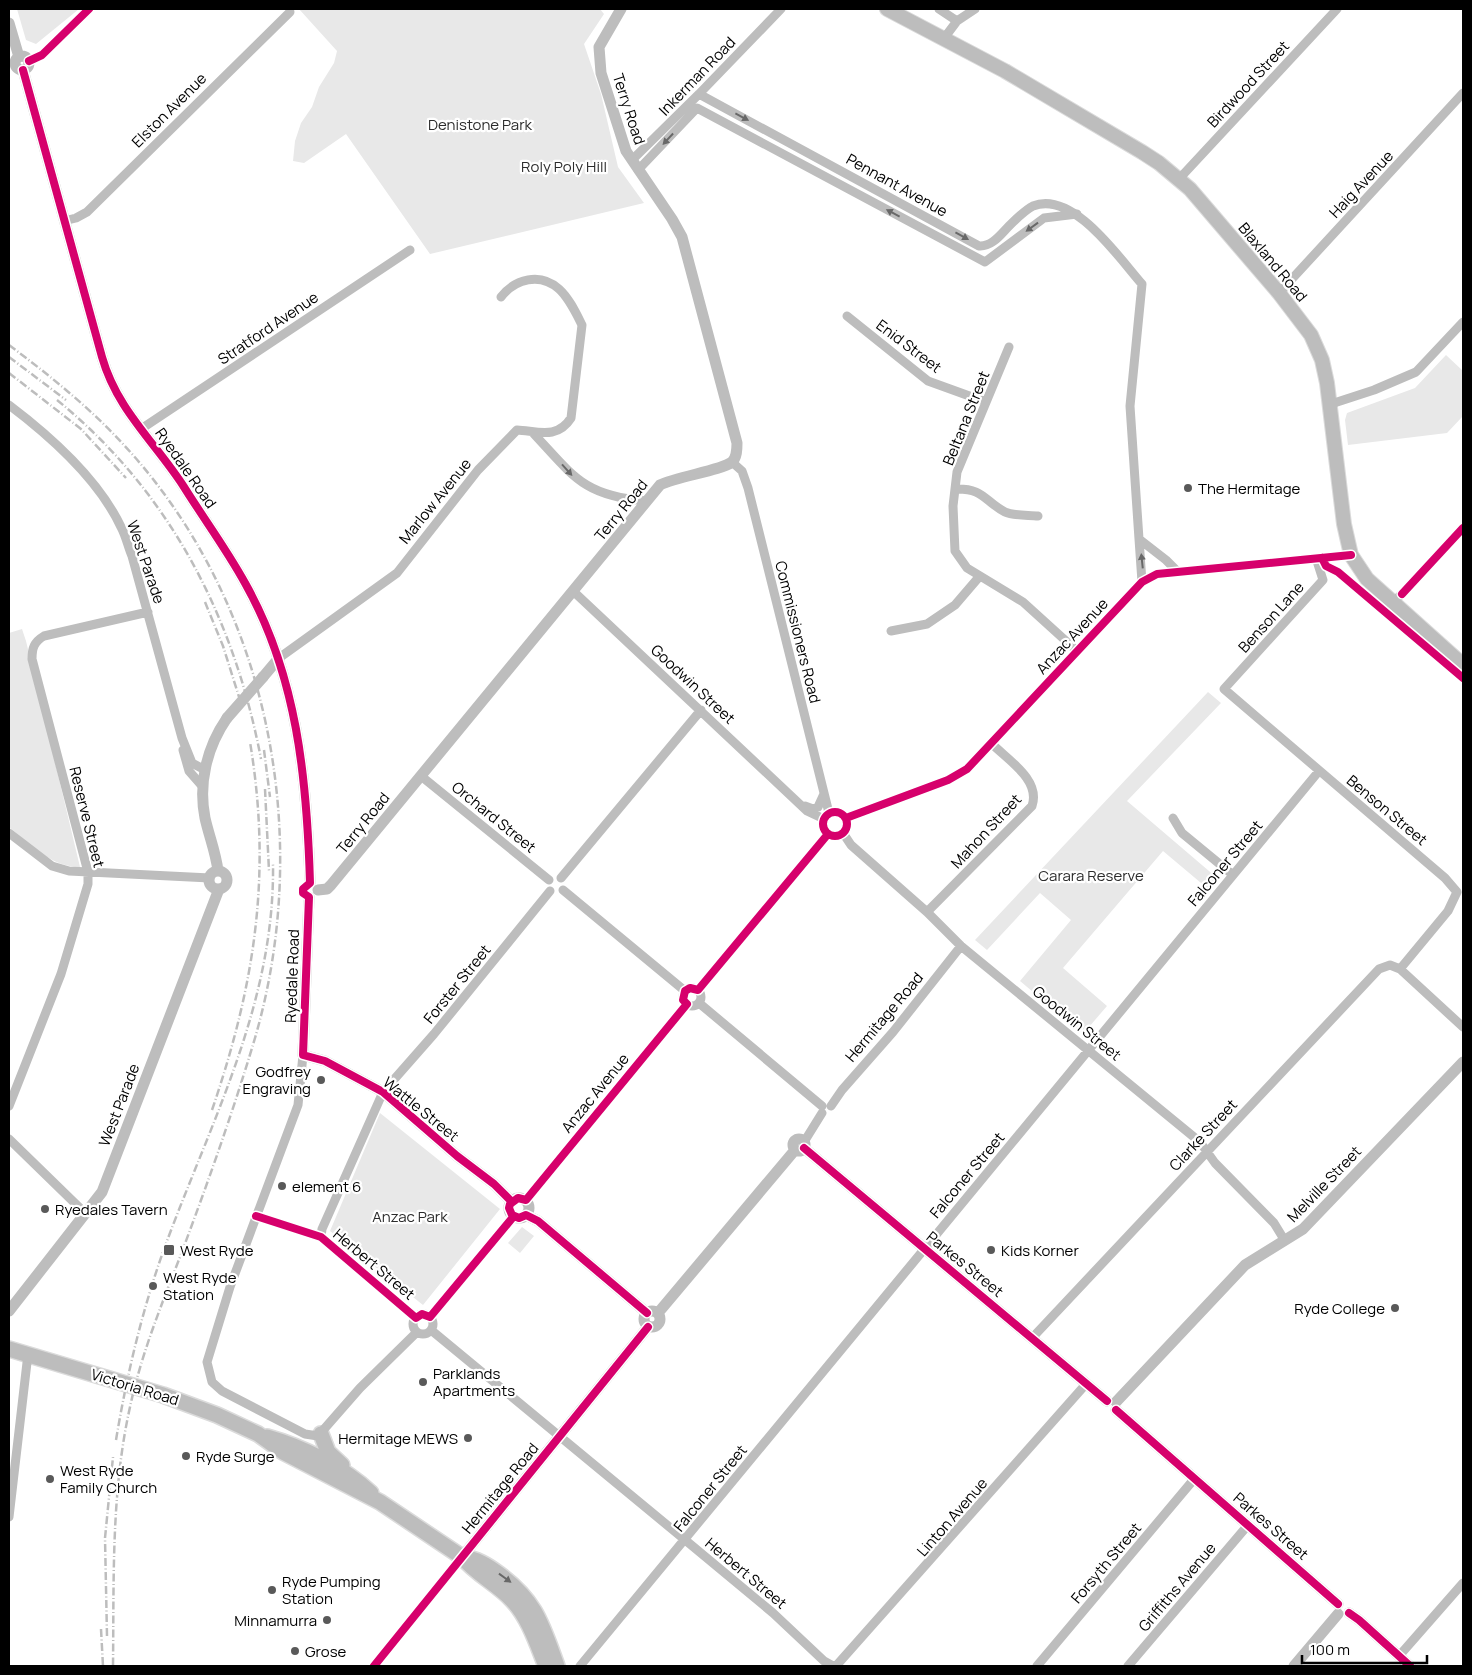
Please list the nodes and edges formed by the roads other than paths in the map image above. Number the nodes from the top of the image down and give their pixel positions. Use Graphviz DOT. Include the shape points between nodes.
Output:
graph roads {
  1 [pos="89,9"];
  2 [pos="621,9"];
  3 [pos="781,9"];
  4 [pos="887,9"];
  5 [pos="939,9"];
  6 [pos="975,9"];
  7 [pos="1337,9"];
  8 [pos="290,12"];
  9 [pos="957,20"];
  10 [pos="9,23"];
  11 [pos="945,37"];
  12 [pos="24,63"];
  13 [pos="1463,93"];
  14 [pos="699,94"];
  15 [pos="697,108"];
  16 [pos="635,165"];
  17 [pos="1179,179"];
  18 [pos="1077,214"];
  19 [pos="64,221"];
  20 [pos="410,250"];
  21 [pos="1279,293"];
  22 [pos="501,297"];
  23 [pos="847,316"];
  24 [pos="1463,322"];
  25 [pos="1009,348"];
  26 [pos="986,402"];
  27 [pos="1331,404"];
  28 [pos="9,405"];
  29 [pos="141,429"];
  30 [pos="534,434"];
  31 [pos="732,462"];
  32 [pos="955,489"];
  33 [pos="646,501"];
  34 [pos="1038,516"];
  35 [pos="1463,528"];
  36 [pos="1139,539"];
  37 [pos="1351,555"];
  38 [pos="1316,558"];
  39 [pos="1178,572"];
  40 [pos="979,577"];
  41 [pos="1142,582"];
  42 [pos="573,591"];
  43 [pos="1393,603"];
  44 [pos="148,612"];
  45 [pos="891,631"];
  46 [pos="1077,651"];
  47 [pos="279,658"];
  48 [pos="1463,665"];
  49 [pos="263,677"];
  50 [pos="286,684"];
  51 [pos="1224,689"];
  52 [pos="701,710"];
  53 [pos="182,738"];
  54 [pos="991,743"];
  55 [pos="1319,771"];
  56 [pos="421,776"];
  57 [pos="204,778"];
  58 [pos="824,794"];
  59 [pos="795,798"];
  60 [pos="827,816"];
  61 [pos="846,818"];
  62 [pos="1173,818"];
  63 [pos="9,833"];
  64 [pos="843,833"];
  65 [pos="828,834"];
  66 [pos="88,872"];
  67 [pos="214,874"];
  68 [pos="1234,875"];
  69 [pos="561,878"];
  70 [pos="549,880"];
  71 [pos="312,890"];
  72 [pos="563,890"];
  73 [pos="550,892"];
  74 [pos="927,912"];
  75 [pos="961,946"];
  76 [pos="1400,969"];
  77 [pos="698,990"];
  78 [pos="685,991"];
  79 [pos="699,1003"];
  80 [pos="687,1004"];
  81 [pos="1463,1026"];
  82 [pos="1089,1050"];
  83 [pos="303,1055"];
  84 [pos="1463,1062"];
  85 [pos="382,1092"];
  86 [pos="9,1106"];
  87 [pos="825,1108"];
  88 [pos="9,1138"];
  89 [pos="801,1147"];
  90 [pos="1207,1152"];
  91 [pos="526,1200"];
  92 [pos="512,1202"];
  93 [pos="86,1214"];
  94 [pos="526,1215"];
  95 [pos="256,1216"];
  96 [pos="514,1216"];
  97 [pos="321,1237"];
  98 [pos="1285,1241"];
  99 [pos="925,1248"];
  100 [pos="9,1311"];
  101 [pos="652,1313"];
  102 [pos="430,1317"];
  103 [pos="416,1318"];
  104 [pos="432,1330"];
  105 [pos="417,1332"];
  106 [pos="1033,1337"];
  107 [pos="9,1349"];
  108 [pos="28,1354"];
  109 [pos="1086,1384"];
  110 [pos="1113,1404"];
  111 [pos="9,1428"];
  112 [pos="18,1430"];
  113 [pos="258,1434"];
  114 [pos="321,1434"];
  115 [pos="560,1436"];
  116 [pos="356,1478"];
  117 [pos="1195,1478"];
  118 [pos="380,1502"];
  119 [pos="9,1517"];
  120 [pos="1248,1525"];
  121 [pos="686,1540"];
  122 [pos="462,1557"];
  123 [pos="1463,1583"];
  124 [pos="1342,1611"];
  125 [pos="1399,1656"];
  126 [pos="374,1666"];
  127 [pos="546,1666"];
  128 [pos="557,1666"];
  129 [pos="580,1666"];
  130 [pos="835,1666"];
  131 [pos="1038,1666"];
  132 [pos="1128,1666"];
  133 [pos="1294,1666"];
  134 [pos="1410,1666"];
  1 -- 12 [label="street" via="42,55"];
  2 -- 16 [label="street, Terry Road" via="601,42 598,57 619,135"];
  3 -- 14 [label="street, Inkerman Road"];
  4 -- 11 [label="main road, Blaxland Road"];
  5 -- 9 [label="street"];
  6 -- 9 [label="street"];
  7 -- 17 [label="street, Birdwood Street"];
  8 -- 19 [label="street, Elston Avenue" via="87,212"];
  9 -- 11 [label="street"];
  10 -- 12 [label="street, Ryedale Road"];
  11 -- 17 [label="main road, Blaxland Road" via="1142,152"];
  12 -- 19 [label="street, Ryedale Road"];
  13 -- 21 [label="street, Haig Avenue"];
  14 -- 16 [label="street, Inkerman Road"];
  14 -- 18 [label="street, Pennant Avenue, one-way" via="979,246 990,244 1033,206 1049,204 1065,207"];
  15 -- 16 [label="street, Inkerman Road, one-way"];
  18 -- 15 [label="street, Pennant Avenue, one-way" via="1044,218 985,262"];
  16 -- 31 [label="street, Terry Road" via="682,237 737,443"];
  17 -- 21 [label="main road, Blaxland Road"];
  18 -- 36 [label="street, Pennant Avenue" via="1142,284 1130,406"];
  19 -- 29 [label="street, Ryedale Road" via="107,376 123,406"];
  20 -- 29 [label="street, Stratford Avenue"];
  21 -- 27 [label="main road, Blaxland Road" via="1317,347"];
  22 -- 30 [label="street, Marlow Avenue" via="509,287 525,279 544,280 559,289 582,325 571,418 566,426 553,432"];
  23 -- 26 [label="street, Enid Street" via="928,381"];
  24 -- 27 [label="street" via="1416,372"];
  25 -- 26 [label="street, Beltana Street"];
  26 -- 32 [label="street, Beltana Street" via="957,472"];
  27 -- 37 [label="main road, Blaxland Road" via="1344,524"];
  28 -- 44 [label="street, West Parade" via="34,424 102,495 121,527"];
  29 -- 47 [label="street, Ryedale Road" via="166,458 245,583"];
  30 -- 33 [label="street, one-way" via="574,477 600,494"];
  30 -- 47 [label="street, Marlow Avenue" via="517,430 505,440 397,573"];
  31 -- 33 [label="street, Terry Road" via="671,479"];
  31 -- 58 [label="street, Commissioners Road" via="742,471 748,488"];
  32 -- 34 [label="street" via="968,489 988,498 1006,512"];
  32 -- 40 [label="street, Beltana Street" via="955,551 967,568"];
  33 -- 42 [label="street, Terry Road"];
  35 -- 43 [label="street"];
  36 -- 39 [label="street"];
  41 -- 36 [label="street, Pennant Avenue, one-way"];
  37 -- 38 [label="street, Anzac Avenue"];
  37 -- 43 [label="main road, Blaxland Road" via="1367,579"];
  38 -- 39 [label="street, Anzac Avenue"];
  38 -- 51 [label="street, Benson Lane" via="1323,580"];
  39 -- 41 [label="street, Anzac Avenue" via="1157,574"];
  40 -- 45 [label="street" via="955,605 927,624"];
  40 -- 46 [label="street, Beltana Street" via="1023,602"];
  41 -- 46 [label="street, Anzac Avenue"];
  42 -- 52 [label="street, Goodwin Street"];
  42 -- 56 [label="street, Terry Road"];
  43 -- 48 [label="main road, Blaxland Road"];
  44 -- 53 [label="street, West Parade"];
  44 -- 66 [label="street, Reserve Street" via="44,636 32,650"];
  46 -- 54 [label="street, Anzac Avenue"];
  47 -- 49 [label="street, Marlow Avenue"];
  47 -- 50 [label="street, Ryedale Road"];
  49 -- 50 [label="street"];
  49 -- 57 [label="street, Marlow Avenue, bridge" via="227,718 213,741"];
  50 -- 71 [label="street, Ryedale Road" via="303,770"];
  51 -- 55 [label="street, Benson Street"];
  52 -- 59 [label="street, Goodwin Street"];
  52 -- 69 [label="street"];
  53 -- 57 [label="street, West Parade" via="192,763"];
  53 -- 57 [label="street, West Parade" via="186,764"];
  54 -- 61 [label="street, Anzac Avenue" via="959,775"];
  54 -- 74 [label="street, Mahon Street" via="1032,783 1035,796 1032,806"];
  55 -- 68 [label="street, Falconer Street"];
  55 -- 76 [label="street, Benson Street" via="1445,878 1456,892 1448,912"];
  56 -- 70 [label="street, Orchard Street"];
  56 -- 71 [label="street, Terry Road" via="331,885 327,889"];
  57 -- 67 [label="street" via="205,816"];
  58 -- 59 [label="street, Goodwin Street" via="821,804 813,809"];
  58 -- 60 [label="street, Commissioners Road"];
  59 -- 60 [label="street, Goodwin Street" via="807,811"];
  60 -- 61 [label="street" via="838,812"];
  60 -- 65 [label="street" via="823,827"];
  61 -- 64 [label="street" via="847,826"];
  62 -- 68 [label="street" via="1182,833"];
  63 -- 66 [label="street" via="52,866"];
  64 -- 65 [label="street" via="838,836"];
  64 -- 74 [label="street, Goodwin Street" via="850,845"];
  65 -- 77 [label="street"];
  66 -- 67 [label="street"];
  66 -- 86 [label="street, Reserve Street" via="87,891 61,974"];
  67 -- 93 [label="street, West Parade" via="224,874 226,885 219,889 102,1192"];
  68 -- 82 [label="street, Falconer Street"];
  69 -- 70 [label="street" via="555,876"];
  69 -- 72 [label="street" via="565,884"];
  70 -- 73 [label="street"];
  71 -- 83 [label="street, Ryedale Road"];
  72 -- 73 [label="street" via="556,894"];
  72 -- 78 [label="street"];
  73 -- 85 [label="street, Forster Street" via="434,1034"];
  74 -- 75 [label="street, Goodwin Street"];
  75 -- 82 [label="street, Goodwin Street"];
  75 -- 87 [label="street, Hermitage Road"];
  76 -- 81 [label="street"];
  76 -- 90 [label="street, Clarke Street" via="1390,965 1379,969"];
  77 -- 78 [label="street" via="690,988"];
  77 -- 79 [label="street"];
  78 -- 80 [label="street" via="683,1000"];
  79 -- 80 [label="street" via="694,1006"];
  79 -- 87 [label="street"];
  80 -- 91 [label="street, Anzac Avenue"];
  82 -- 90 [label="street, Goodwin Street" via="1195,1138"];
  82 -- 99 [label="street, Falconer Street"];
  83 -- 85 [label="street, Wattle Street" via="325,1061"];
  83 -- 95 [label="street, Ryedale Road" via="298,1105"];
  84 -- 98 [label="street, Melville Street" via="1303,1229"];
  85 -- 92 [label="street, Wattle Street"];
  85 -- 97 [label="street, Forster Street"];
  87 -- 89 [label="street, Hermitage Road"];
  88 -- 93 [label="street"];
  89 -- 99 [label="street, Parkes Street"];
  89 -- 101 [label="street, Hermitage Road"];
  90 -- 98 [label="street, Goodwin Street" via="1274,1223"];
  90 -- 106 [label="street, Clarke Street"];
  91 -- 92 [label="street" via="518,1198"];
  91 -- 94 [label="street" via="529,1206"];
  92 -- 96 [label="street" via="509,1208"];
  93 -- 100 [label="street, West Parade"];
  94 -- 96 [label="street"];
  94 -- 101 [label="street" via="538,1221"];
  95 -- 97 [label="street, Herbert Street"];
  95 -- 114 [label="street, Ryedale Road" via="208,1358 210,1377 222,1391 305,1434"];
  96 -- 102 [label="street"];
  97 -- 103 [label="street, Herbert Street"];
  98 -- 110 [label="street, Melville Street" via="1245,1265"];
  99 -- 106 [label="street, Parkes Street"];
  99 -- 121 [label="street, Falconer Street"];
  101 -- 115 [label="street, Hermitage Road" via="660,1317 659,1324 648,1327"];
  102 -- 103 [label="street" via="422,1314"];
  102 -- 104 [label="street" via="434,1324"];
  103 -- 105 [label="street" via="413,1323"];
  104 -- 105 [label="street" via="423,1334"];
  104 -- 115 [label="street, Herbert Street"];
  105 -- 114 [label="street" via="360,1388"];
  106 -- 109 [label="street, Parkes Street"];
  107 -- 108 [label="highway, Victoria Road"];
  108 -- 112 [label="street"];
  108 -- 113 [label="highway, Victoria Road" via="200,1408"];
  109 -- 110 [label="street, Parkes Street"];
  109 -- 130 [label="street, Linton Avenue"];
  110 -- 117 [label="street, Parkes Street"];
  111 -- 112 [label="street"];
  112 -- 119 [label="street"];
  113 -- 116 [label="highway, Victoria Road" via="288,1442"];
  113 -- 118 [label="highway, Victoria Road" via="283,1452"];
  114 -- 116 [label="highway" via="328,1452"];
  115 -- 121 [label="street, Herbert Street"];
  115 -- 122 [label="street, Hermitage Road"];
  116 -- 118 [label="highway, Victoria Road"];
  117 -- 120 [label="street, Parkes Street"];
  117 -- 131 [label="street, Forsyth Street"];
  118 -- 122 [label="highway, Victoria Road"];
  120 -- 124 [label="street, Parkes Street"];
  120 -- 132 [label="street, Griffiths Avenue"];
  121 -- 129 [label="street, Falconer Street"];
  121 -- 130 [label="street, Herbert Street" via="824,1661"];
  122 -- 126 [label="street, Hermitage Road"];
  122 -- 127 [label="highway, Victoria Road" via="512,1600 527,1620"];
  122 -- 128 [label="highway, Victoria Road, one-way" via="487,1565 522,1592 537,1614"];
  123 -- 125 [label="street"];
  124 -- 125 [label="street, Parkes Street" via="1359,1620"];
  124 -- 133 [label="street"];
  125 -- 134 [label="street, Parkes Street"];
}
